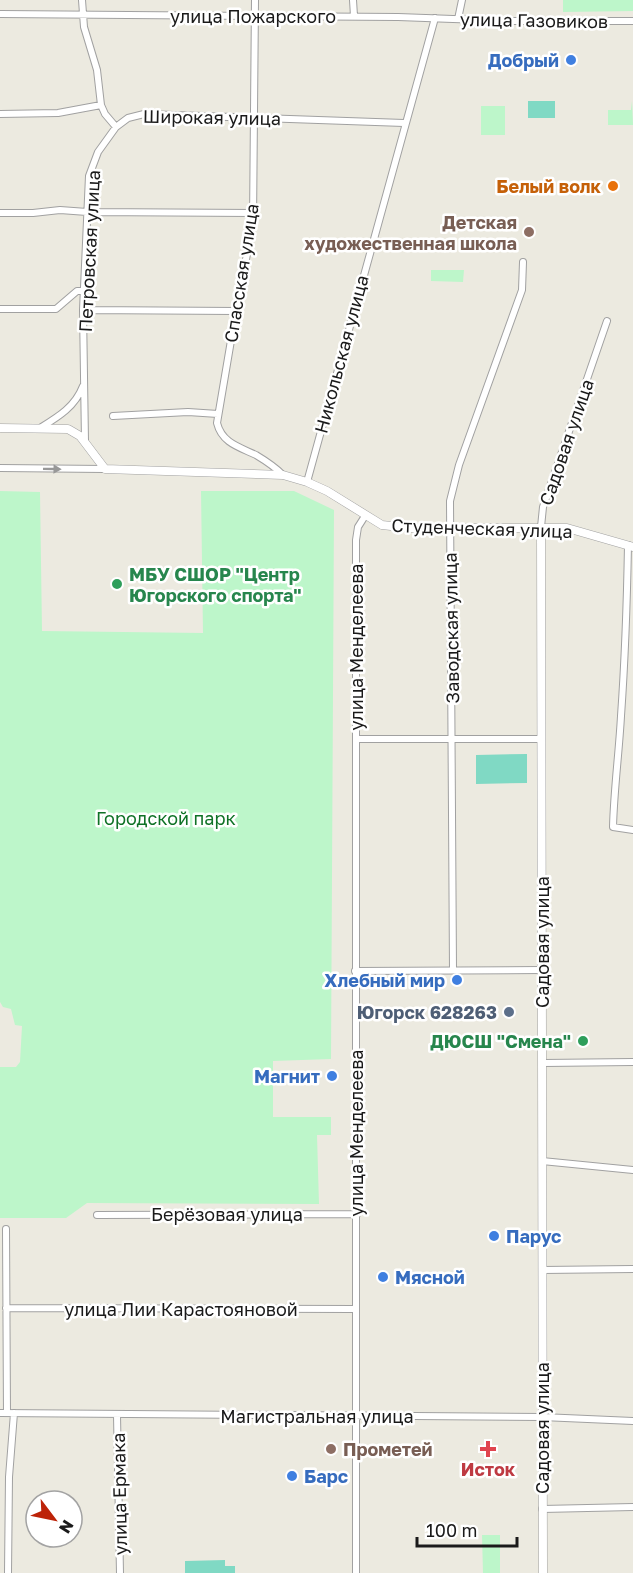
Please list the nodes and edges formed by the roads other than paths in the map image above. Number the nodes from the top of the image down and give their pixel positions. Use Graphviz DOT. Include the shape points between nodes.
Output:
graph roads {
  1 [pos="82,0"];
  2 [pos="255,0"];
  3 [pos="353,0"];
  4 [pos="462,0"];
  5 [pos="0,14"];
  6 [pos="82,15"];
  7 [pos="255,16"];
  8 [pos="354,16"];
  9 [pos="435,18"];
  10 [pos="458,19"];
  11 [pos="633,21"];
  12 [pos="101,105"];
  13 [pos="0,114"];
  14 [pos="255,117"];
  15 [pos="404,123"];
  16 [pos="116,127"];
  17 [pos="87,212"];
  18 [pos="0,213"];
  19 [pos="254,213"];
  20 [pos="523,262"];
  21 [pos="83,291"];
  22 [pos="0,309"];
  23 [pos="83,310"];
  24 [pos="236,310"];
  25 [pos="607,321"];
  26 [pos="85,383"];
  27 [pos="218,414"];
  28 [pos="113,416"];
  29 [pos="0,428"];
  30 [pos="40,428"];
  31 [pos="85,442"];
  32 [pos="0,468"];
  33 [pos="105,470"];
  34 [pos="283,476"];
  35 [pos="307,482"];
  36 [pos="365,516"];
  37 [pos="541,527"];
  38 [pos="450,528"];
  39 [pos="630,546"];
  40 [pos="356,739"];
  41 [pos="452,739"];
  42 [pos="540,739"];
  43 [pos="633,830"];
  44 [pos="453,970"];
  45 [pos="542,970"];
  46 [pos="356,971"];
  47 [pos="633,1062"];
  48 [pos="543,1063"];
  49 [pos="542,1161"];
  50 [pos="633,1170"];
  51 [pos="357,1214"];
  52 [pos="97,1215"];
  53 [pos="6,1229"];
  54 [pos="542,1269"];
  55 [pos="633,1269"];
  56 [pos="6,1308"];
  57 [pos="356,1309"];
  58 [pos="7,1413"];
  59 [pos="117,1415"];
  60 [pos="356,1417"];
  61 [pos="542,1417"];
  62 [pos="633,1421"];
  63 [pos="633,1507"];
  64 [pos="542,1509"];
  65 [pos="8,1573"];
  66 [pos="120,1573"];
  67 [pos="356,1573"];
  68 [pos="543,1573"];
  1 -- 6 [label="street"];
  2 -- 7 [label="street, Спасская улица"];
  3 -- 8 [label="street"];
  4 -- 10 [label="street"];
  5 -- 6 [label="street, улица Пожарского"];
  6 -- 7 [label="street, улица Пожарского"];
  6 -- 12 [label="street" via="97,70"];
  7 -- 8 [label="street, улица Пожарского"];
  7 -- 14 [label="street, Спасская улица"];
  8 -- 9 [label="street, улица Пожарского"];
  9 -- 10 [label="street, улица Газовиков"];
  9 -- 15 [label="street, Никольская улица"];
  10 -- 11 [label="street, улица Газовиков"];
  12 -- 13 [label="street" via="58,113"];
  12 -- 16 [label="street, Широкая улица"];
  14 -- 15 [label="street, Широкая улица"];
  14 -- 16 [label="street, Широкая улица" via="144,114 128,118"];
  14 -- 19 [label="street, Спасская улица"];
  15 -- 35 [label="street, Никольская улица"];
  16 -- 17 [label="street, Петровская улица" via="91,169"];
  17 -- 18 [label="street"];
  17 -- 19 [label="street"];
  17 -- 21 [label="street, Петровская улица"];
  19 -- 24 [label="street, Спасская улица"];
  20 -- 38 [label="street, Заводская улица" via="522,290 454,478"];
  21 -- 22 [label="street" via="76,291 56,309"];
  21 -- 23 [label="street, Петровская улица"];
  23 -- 24 [label="street"];
  23 -- 26 [label="street, Петровская улица"];
  24 -- 27 [label="street, Спасская улица"];
  25 -- 37 [label="street, Садовая улица" via="543,507"];
  26 -- 30 [label="street" via="73,405"];
  26 -- 31 [label="street, Петровская улица"];
  27 -- 28 [label="street"];
  27 -- 34 [label="street" via="219,431 224,438 264,460"];
  29 -- 30 [label="street"];
  30 -- 31 [label="street" via="68,429"];
  31 -- 33 [label="street"];
  32 -- 33 [label="street, one-way"];
  33 -- 34 [label="street, Студенческая улица"];
  34 -- 35 [label="street, Студенческая улица"];
  35 -- 36 [label="street, Студенческая улица"];
  36 -- 38 [label="street, Студенческая улица" via="390,527"];
  36 -- 40 [label="street, улица Менделеева" via="356,540"];
  37 -- 38 [label="street, Студенческая улица"];
  37 -- 39 [label="street, Студенческая улица" via="572,529"];
  37 -- 42 [label="street, Садовая улица"];
  38 -- 41 [label="street, Заводская улица"];
  39 -- 43 [label="street" via="613,827"];
  40 -- 41 [label="street"];
  40 -- 46 [label="street, улица Менделеева"];
  41 -- 42 [label="street"];
  41 -- 44 [label="street, Заводская улица"];
  42 -- 45 [label="street, Садовая улица"];
  44 -- 45 [label="street"];
  44 -- 46 [label="street"];
  45 -- 48 [label="street, Садовая улица"];
  46 -- 51 [label="street, улица Менделеева"];
  47 -- 48 [label="street"];
  48 -- 49 [label="street, Садовая улица"];
  49 -- 50 [label="street"];
  49 -- 54 [label="street, Садовая улица"];
  51 -- 52 [label="street, Берёзовая улица"];
  51 -- 57 [label="street, улица Менделеева"];
  53 -- 56 [label="street"];
  54 -- 55 [label="street"];
  54 -- 61 [label="street, Садовая улица"];
  56 -- 57 [label="street, улица Лии Карастояновой"];
  56 -- 58 [label="street"];
  57 -- 60 [label="street, улица Менделеева"];
  58 -- 59 [label="street, Магистральная улица"];
  58 -- 65 [label="street"];
  59 -- 60 [label="street, Магистральная улица"];
  59 -- 66 [label="street, улица Ермака"];
  60 -- 61 [label="street, Магистральная улица"];
  60 -- 67 [label="street, улица Менделеева"];
  61 -- 62 [label="street, Магистральная улица"];
  61 -- 64 [label="street, Садовая улица"];
  63 -- 64 [label="street"];
  64 -- 68 [label="street, Садовая улица"];
}
